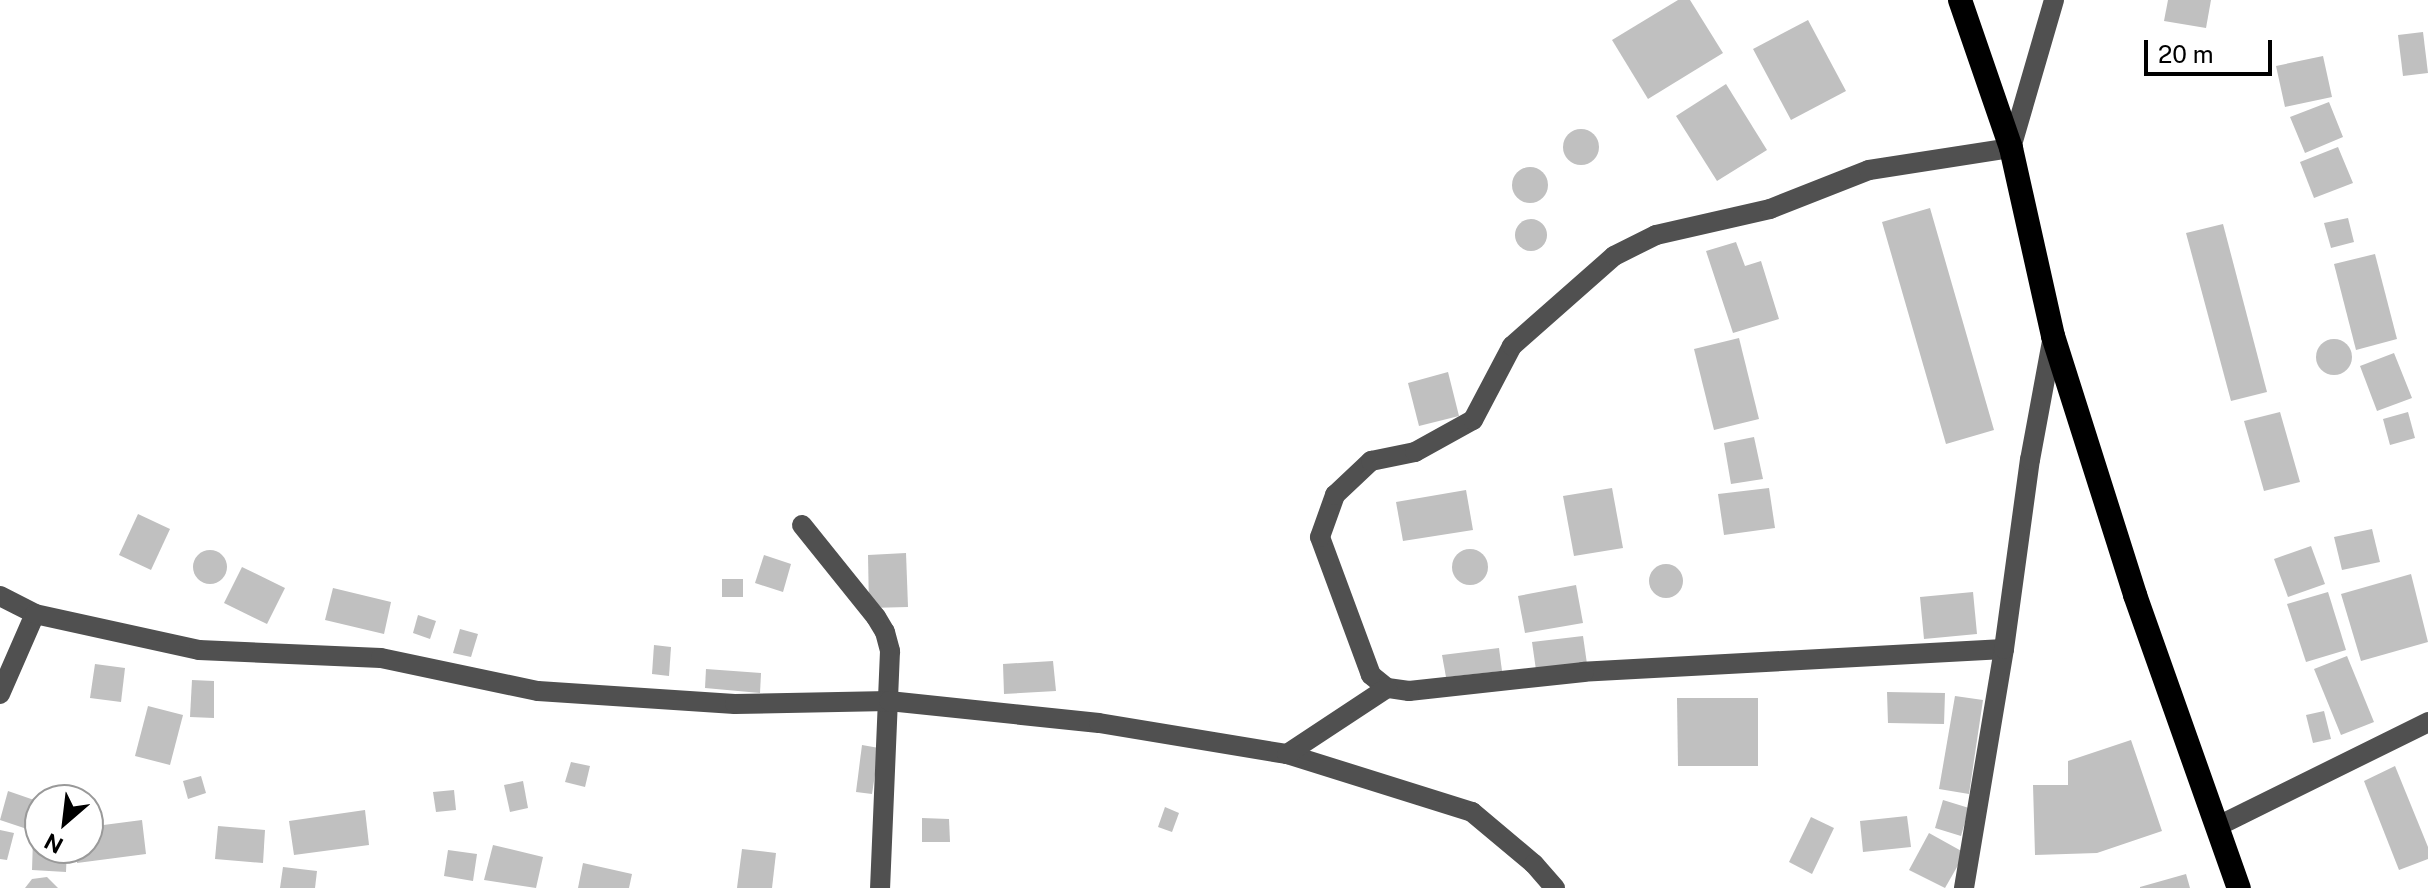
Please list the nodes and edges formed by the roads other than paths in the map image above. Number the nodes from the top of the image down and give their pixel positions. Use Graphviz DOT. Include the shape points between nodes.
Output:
graph roads {
  1 [pos="1960,0"];
  2 [pos="2054,0"];
  3 [pos="2011,148"];
  4 [pos="2053,336"];
  5 [pos="802,525"];
  6 [pos="0,596"];
  7 [pos="35,614"];
  8 [pos="2004,649"];
  9 [pos="1387,688"];
  10 [pos="0,694"];
  11 [pos="889,701"];
  12 [pos="2428,722"];
  13 [pos="1287,754"];
  14 [pos="2216,827"];
  15 [pos="880,888"];
  16 [pos="1555,888"];
  17 [pos="1964,888"];
  18 [pos="2239,888"];
  1 -- 3 [label="highway"];
  2 -- 3 [label="street"];
  3 -- 4 [label="highway"];
  3 -- 9 [label="street" via="1869,170 1770,209 1656,235 1614,256 1512,346 1473,420 1415,452 1371,461 1335,495 1320,537 1371,675"];
  4 -- 8 [label="street"];
  4 -- 14 [label="highway"];
  5 -- 11 [label="street" via="885,632"];
  6 -- 7 [label="street"];
  7 -- 10 [label="street"];
  7 -- 11 [label="street" via="199,650 381,658 538,691 735,704"];
  8 -- 9 [label="street" via="1584,672 1409,691"];
  8 -- 17 [label="street"];
  9 -- 13 [label="street"];
  11 -- 13 [label="street" via="1099,723"];
  11 -- 15 [label="street"];
  12 -- 14 [label="street"];
  13 -- 16 [label="street" via="1472,812"];
  14 -- 18 [label="highway"];
}
